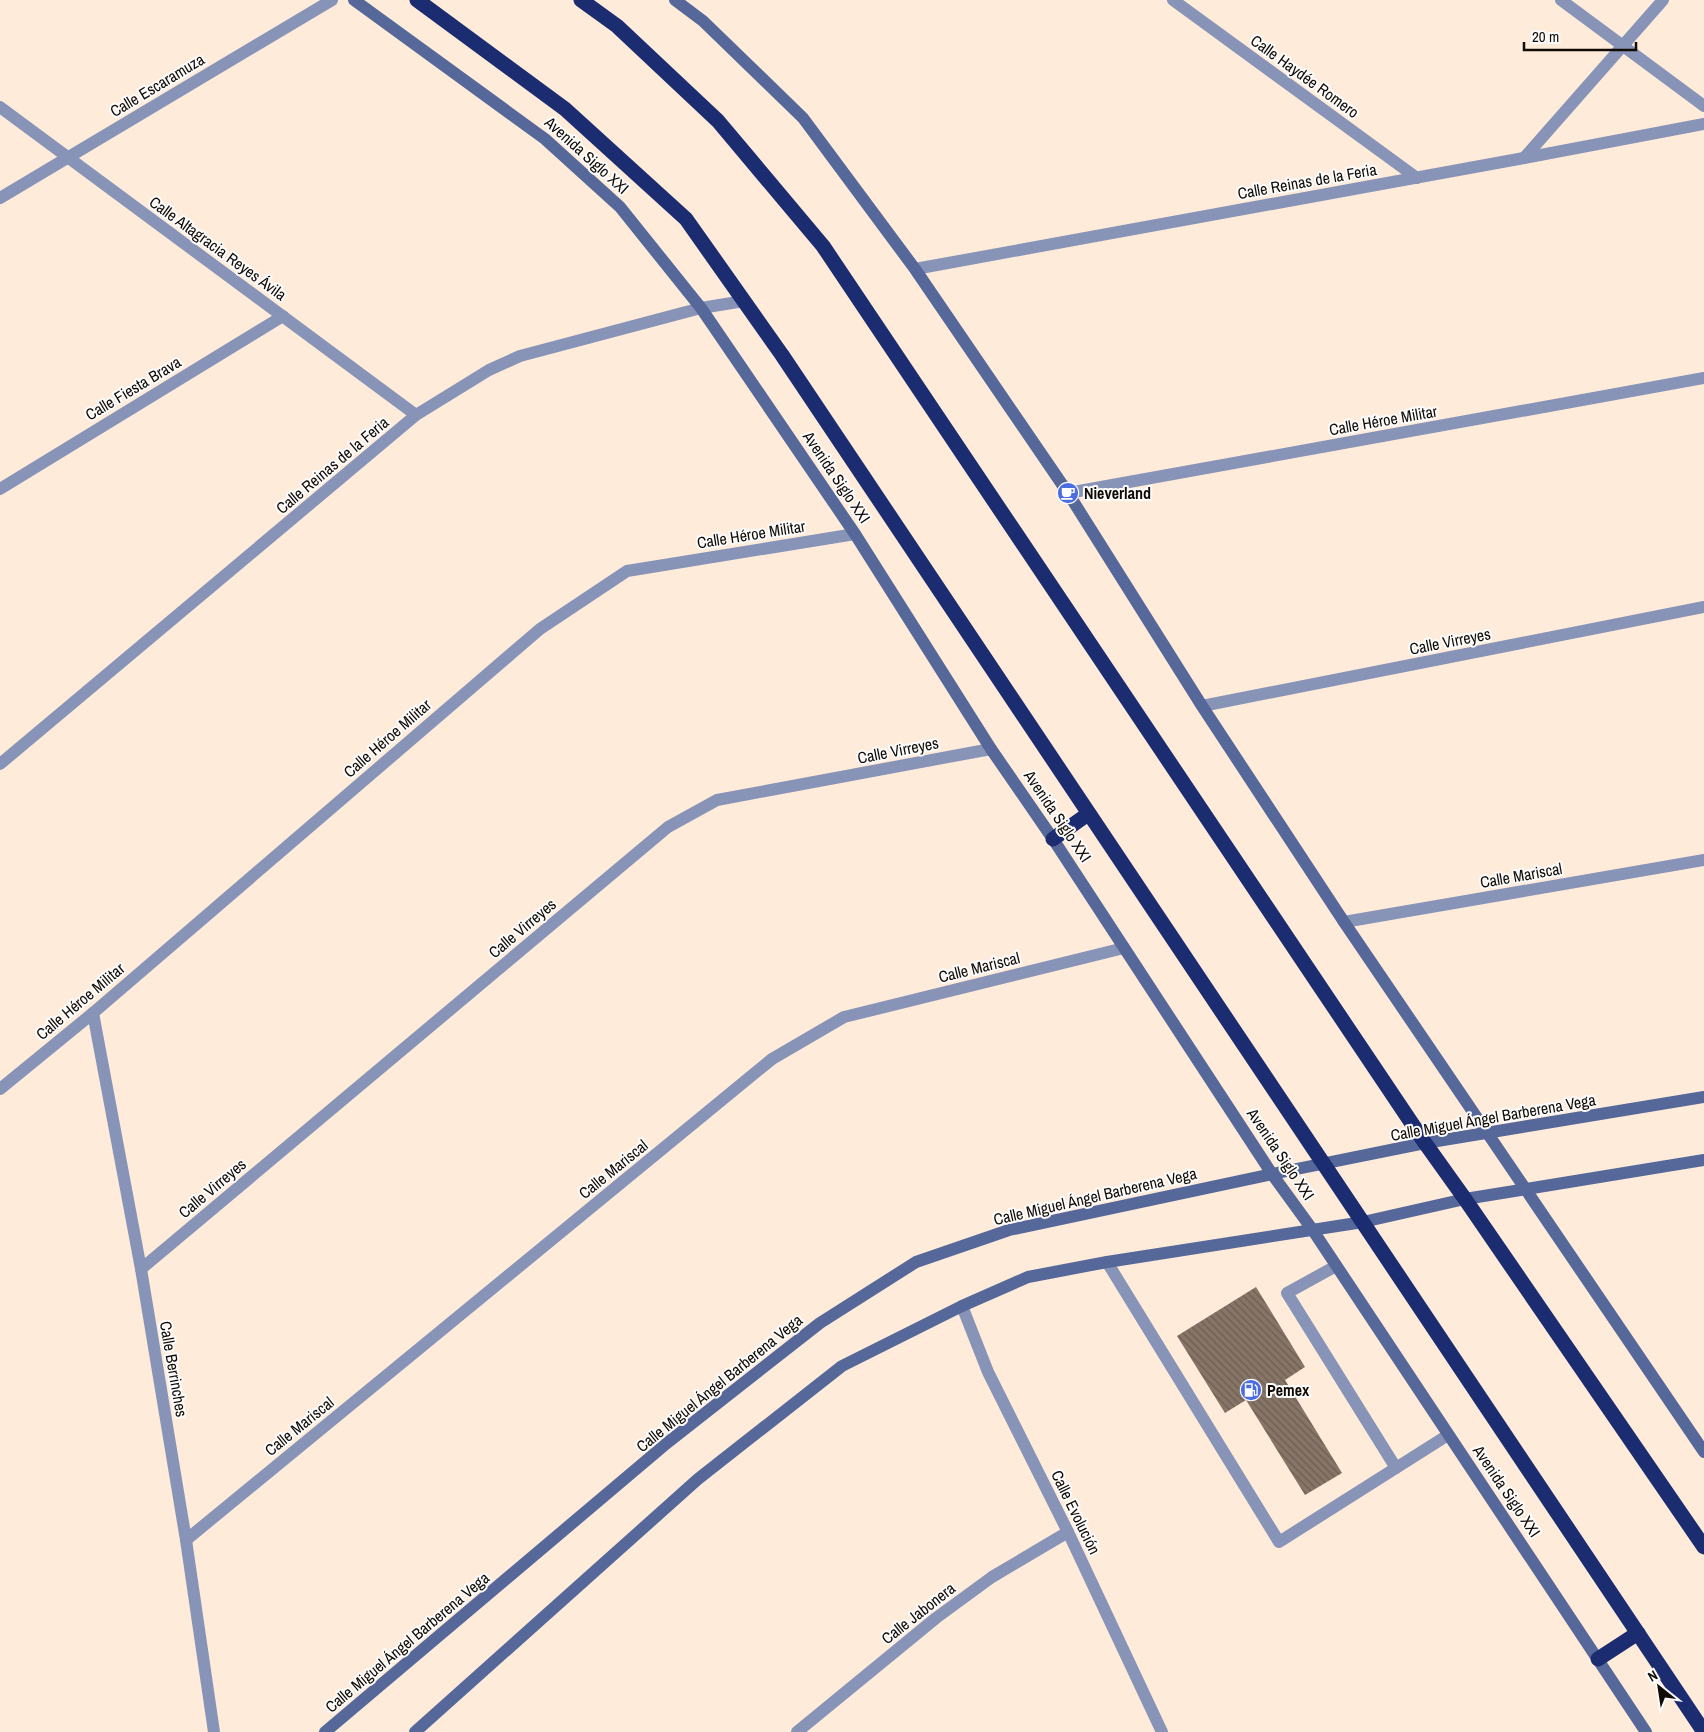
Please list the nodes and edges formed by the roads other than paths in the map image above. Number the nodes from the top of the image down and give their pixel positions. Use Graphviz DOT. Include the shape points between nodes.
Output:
graph roads {
  1 [pos="332,0"];
  2 [pos="354,0"];
  3 [pos="417,0"];
  4 [pos="581,0"];
  5 [pos="675,0"];
  6 [pos="1173,0"];
  7 [pos="1561,0"];
  8 [pos="1664,0"];
  9 [pos="1623,46"];
  10 [pos="1704,106"];
  11 [pos="0,107"];
  12 [pos="1704,124"];
  13 [pos="68,157"];
  14 [pos="1524,158"];
  15 [pos="1418,178"];
  16 [pos="0,198"];
  17 [pos="915,269"];
  18 [pos="744,301"];
  19 [pos="701,308"];
  20 [pos="283,316"];
  21 [pos="1704,378"];
  22 [pos="416,415"];
  23 [pos="0,489"];
  24 [pos="1068,493"];
  25 [pos="855,534"];
  26 [pos="1704,607"];
  27 [pos="1202,706"];
  28 [pos="991,749"];
  29 [pos="0,764"];
  30 [pos="1088,814"];
  31 [pos="1053,839"];
  32 [pos="1704,860"];
  33 [pos="1344,922"];
  34 [pos="1124,948"];
  35 [pos="93,1013"];
  36 [pos="0,1089"];
  37 [pos="1704,1097"];
  38 [pos="1486,1133"];
  39 [pos="1425,1144"];
  40 [pos="1704,1160"];
  41 [pos="1323,1165"];
  42 [pos="1272,1174"];
  43 [pos="1526,1189"];
  44 [pos="1465,1199"];
  45 [pos="1363,1222"];
  46 [pos="1312,1229"];
  47 [pos="1107,1262"];
  48 [pos="1336,1266"];
  49 [pos="140,1269"];
  50 [pos="962,1306"];
  51 [pos="1448,1435"];
  52 [pos="1704,1452"];
  53 [pos="1396,1468"];
  54 [pos="1068,1532"];
  55 [pos="186,1540"];
  56 [pos="1704,1547"];
  57 [pos="1638,1633"];
  58 [pos="1598,1659"];
  59 [pos="214,1732"];
  60 [pos="324,1732"];
  61 [pos="416,1732"];
  62 [pos="797,1732"];
  63 [pos="1162,1732"];
  64 [pos="1646,1732"];
  65 [pos="1704,1732"];
  1 -- 13 [label="street, Calle Escaramuza"];
  2 -- 19 [label="street, Avenida Siglo XXI" via="545,139 620,207"];
  3 -- 18 [label="highway, Avenida Siglo XXI" via="565,109 686,219"];
  4 -- 39 [label="highway" via="617,26 718,121 823,246"];
  5 -- 17 [label="street" via="704,21 803,118"];
  6 -- 15 [label="street, Calle Haydée Romero"];
  7 -- 9 [label="street"];
  8 -- 9 [label="street"];
  9 -- 10 [label="street"];
  9 -- 14 [label="street"];
  11 -- 13 [label="street, Calle Altagracia Reyes Ávila"];
  12 -- 14 [label="street, Calle Reinas de la Feria"];
  13 -- 16 [label="street, Calle Escaramuza"];
  13 -- 20 [label="street, Calle Altagracia Reyes Ávila"];
  14 -- 15 [label="street, Calle Reinas de la Feria"];
  15 -- 17 [label="street, Calle Reinas de la Feria"];
  17 -- 24 [label="street"];
  18 -- 19 [label="street, Calle Reinas de la Feria"];
  18 -- 30 [label="highway, Avenida Siglo XXI"];
  19 -- 22 [label="street, Calle Reinas de la Feria" via="520,356 489,370"];
  19 -- 25 [label="street, Avenida Siglo XXI"];
  20 -- 22 [label="street, Calle Altagracia Reyes Ávila"];
  20 -- 23 [label="street, Calle Fiesta Brava"];
  21 -- 24 [label="street, Calle Héroe Militar"];
  22 -- 29 [label="street, Calle Reinas de la Feria"];
  24 -- 27 [label="street"];
  25 -- 28 [label="street, Avenida Siglo XXI"];
  25 -- 35 [label="street, Calle Héroe Militar" via="627,571 540,629"];
  26 -- 27 [label="street, Calle Virreyes"];
  27 -- 33 [label="street"];
  28 -- 31 [label="street, Avenida Siglo XXI"];
  28 -- 49 [label="street, Calle Virreyes" via="717,800 668,827"];
  30 -- 31 [label="highway"];
  30 -- 41 [label="highway, Avenida Siglo XXI"];
  31 -- 34 [label="street, Avenida Siglo XXI"];
  32 -- 33 [label="street, Calle Mariscal"];
  33 -- 38 [label="street"];
  34 -- 42 [label="street, Avenida Siglo XXI"];
  34 -- 55 [label="street, Calle Mariscal" via="844,1017 772,1059"];
  35 -- 36 [label="street, Calle Héroe Militar"];
  35 -- 49 [label="street, Calle Berrinches"];
  37 -- 38 [label="street, Calle Miguel Ángel Barberena Vega"];
  38 -- 39 [label="street, Calle Miguel Ángel Barberena Vega"];
  38 -- 43 [label="street"];
  39 -- 41 [label="street, Calle Miguel Ángel Barberena Vega"];
  39 -- 44 [label="highway"];
  40 -- 43 [label="street"];
  41 -- 42 [label="street, Calle Miguel Ángel Barberena Vega"];
  41 -- 45 [label="highway, Avenida Siglo XXI"];
  42 -- 46 [label="street, Avenida Siglo XXI"];
  42 -- 60 [label="street, Calle Miguel Ángel Barberena Vega" via="1008,1230 916,1262 820,1323 667,1443"];
  43 -- 44 [label="street"];
  43 -- 52 [label="street"];
  44 -- 45 [label="street"];
  44 -- 56 [label="highway"];
  45 -- 46 [label="street"];
  45 -- 57 [label="highway, Avenida Siglo XXI"];
  46 -- 47 [label="street"];
  46 -- 48 [label="street, Avenida Siglo XXI"];
  47 -- 50 [label="street" via="1028,1277"];
  47 -- 53 [label="street" via="1279,1542"];
  48 -- 51 [label="street, Avenida Siglo XXI"];
  48 -- 53 [label="street" via="1287,1293"];
  49 -- 55 [label="street, Calle Berrinches"];
  50 -- 54 [label="street, Calle Evolución" via="988,1372"];
  50 -- 61 [label="street" via="842,1366 698,1479"];
  51 -- 53 [label="street"];
  51 -- 58 [label="street, Avenida Siglo XXI"];
  54 -- 62 [label="street, Calle Jabonera" via="992,1577 936,1618"];
  54 -- 63 [label="street, Calle Evolución"];
  55 -- 59 [label="street, Calle Berrinches"];
  57 -- 58 [label="highway"];
  57 -- 65 [label="highway, Avenida Siglo XXI"];
  58 -- 64 [label="street, Avenida Siglo XXI"];
}
